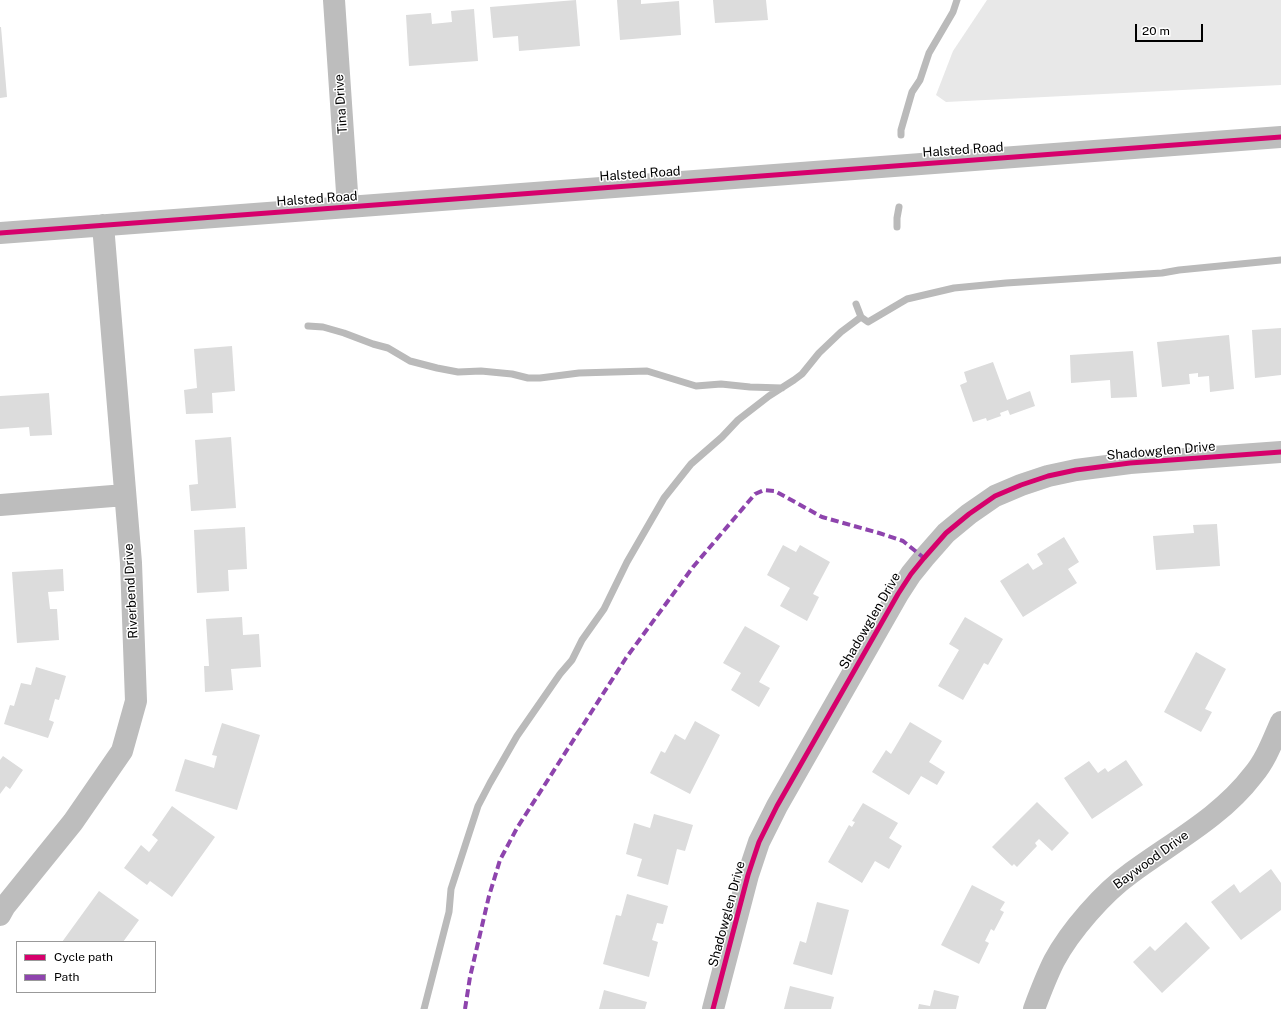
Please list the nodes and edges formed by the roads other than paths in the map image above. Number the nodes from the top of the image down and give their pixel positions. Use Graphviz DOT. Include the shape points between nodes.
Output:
graph roads {
  1 [pos="334,0"];
  2 [pos="1281,137"];
  3 [pos="348,208"];
  4 [pos="103,225"];
  5 [pos="0,232"];
  6 [pos="1281,452"];
  7 [pos="125,495"];
  8 [pos="0,505"];
  9 [pos="1281,722"];
  10 [pos="2,908"];
  11 [pos="713,1009"];
  12 [pos="1034,1009"];
  1 -- 3 [label="street, Tina Drive"];
  2 -- 3 [label="street, Halsted Road"];
  3 -- 4 [label="street, Halsted Road"];
  4 -- 5 [label="street, Halsted Road"];
  4 -- 7 [label="street, Riverbend Drive"];
  6 -- 11 [label="street, Shadowglen Drive" via="1130,463 1048,476 995,496 946,533 898,594 777,806 748,875"];
  7 -- 8 [label="street"];
  7 -- 10 [label="street, Riverbend Drive" via="131,563 136,701 122,751 73,822"];
  9 -- 12 [label="street, Baywood Drive" via="1254,775 1236,795 1216,814 1129,874 1109,891 1077,926 1054,961"];
}
